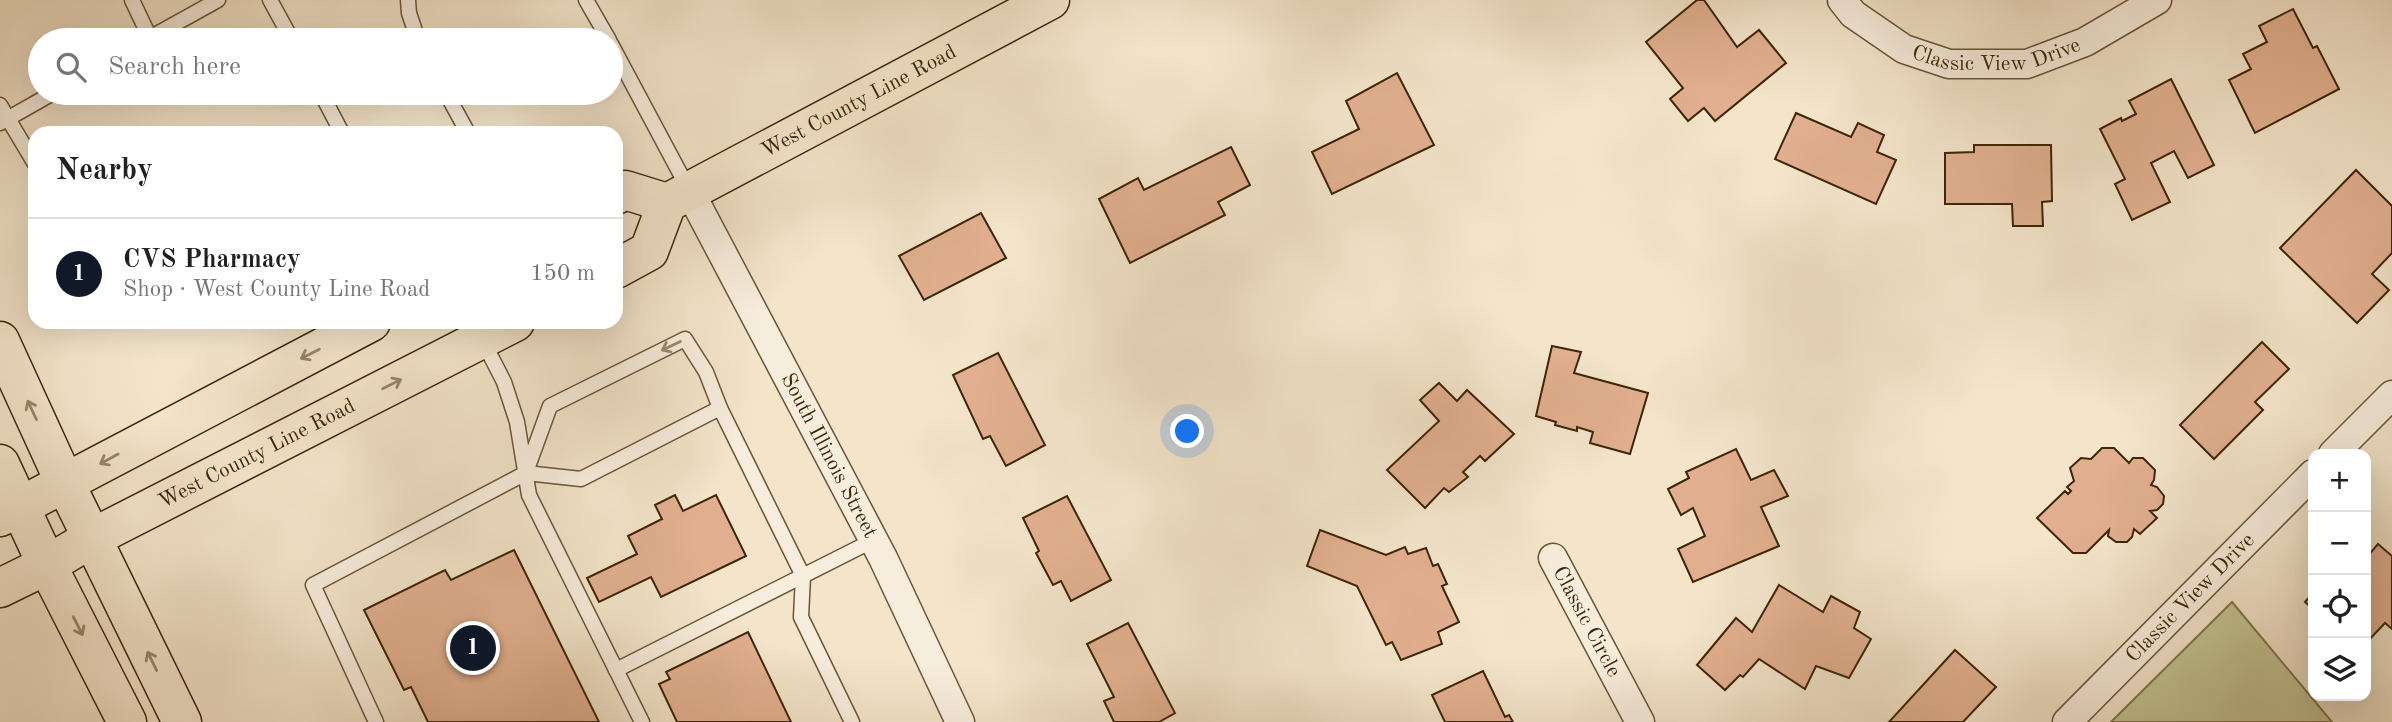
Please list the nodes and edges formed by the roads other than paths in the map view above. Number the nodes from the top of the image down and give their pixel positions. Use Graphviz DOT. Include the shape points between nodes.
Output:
graph roads {
  1 [pos="132,0"];
  2 [pos="218,0"];
  3 [pos="270,0"];
  4 [pos="408,0"];
  5 [pos="586,0"];
  6 [pos="1842,0"];
  7 [pos="2157,0"];
  8 [pos="1026,5"];
  9 [pos="143,28"];
  10 [pos="168,28"];
  11 [pos="285,28"];
  12 [pos="414,28"];
  13 [pos="602,28"];
  14 [pos="623,71"];
  15 [pos="0,105"];
  16 [pos="32,105"];
  17 [pos="327,105"];
  18 [pos="453,105"];
  19 [pos="4,121"];
  20 [pos="338,126"];
  21 [pos="464,126"];
  22 [pos="28,154"];
  23 [pos="623,191"];
  24 [pos="679,197"];
  25 [pos="623,265"];
  26 [pos="358,329"];
  27 [pos="501,329"];
  28 [pos="482,339"];
  29 [pos="0,341"];
  30 [pos="2392,395"];
  31 [pos="720,408"];
  32 [pos="2338,449"];
  33 [pos="0,464"];
  34 [pos="526,473"];
  35 [pos="2308,479"];
  36 [pos="65,483"];
  37 [pos="10,513"];
  38 [pos="92,538"];
  39 [pos="874,540"];
  40 [pos="1553,558"];
  41 [pos="47,565"];
  42 [pos="803,576"];
  43 [pos="0,588"];
  44 [pos="616,670"];
  45 [pos="127,722"];
  46 [pos="182,722"];
  47 [pos="376,722"];
  48 [pos="642,722"];
  49 [pos="852,722"];
  50 [pos="960,722"];
  51 [pos="1640,722"];
  52 [pos="2067,722"];
  1 -- 9 [label="lane"];
  2 -- 10 [label="lane"];
  3 -- 11 [label="lane"];
  4 -- 12 [label="lane"];
  5 -- 13 [label="lane"];
  6 -- 7 [label="street, Classic View Drive" via="1853,14 1904,49 1949,64 2027,64 2085,42"];
  8 -- 24 [label="main road, West County Line Road"];
  14 -- 24 [label="lane"];
  15 -- 19 [label="lane"];
  16 -- 19 [label="lane"];
  17 -- 20 [label="lane"];
  18 -- 21 [label="lane"];
  19 -- 22 [label="lane"];
  23 -- 24 [label="main road"];
  24 -- 25 [label="main road" via="649,251"];
  24 -- 39 [label="street, South Illinois Street"];
  26 -- 36 [label="main road, one-way"];
  27 -- 28 [label="main road, West County Line Road"];
  28 -- 34 [label="lane" via="504,382"];
  38 -- 28 [label="main road, West County Line Road, one-way"];
  36 -- 29 [label="main road, one-way"];
  30 -- 32 [label="street"];
  31 -- 34 [label="lane" via="581,479"];
  31 -- 34 [label="lane, one-way" via="706,372 685,339 550,406"];
  31 -- 42 [label="lane"];
  33 -- 37 [label="main road"];
  34 -- 44 [label="lane" via="529,495"];
  34 -- 47 [label="lane" via="313,585"];
  35 -- 52 [label="street, Classic View Drive"];
  36 -- 37 [label="main road"];
  36 -- 38 [label="main road"];
  37 -- 41 [label="main road"];
  38 -- 41 [label="main road, West County Line Road"];
  46 -- 38 [label="main road, one-way"];
  39 -- 42 [label="lane"];
  39 -- 50 [label="street, South Illinois Street"];
  40 -- 51 [label="street, Classic Circle"];
  41 -- 43 [label="main road, West County Line Road"];
  41 -- 45 [label="main road, one-way"];
  42 -- 44 [label="lane"];
  42 -- 49 [label="lane" via="801,617"];
  44 -- 48 [label="lane"];
}
